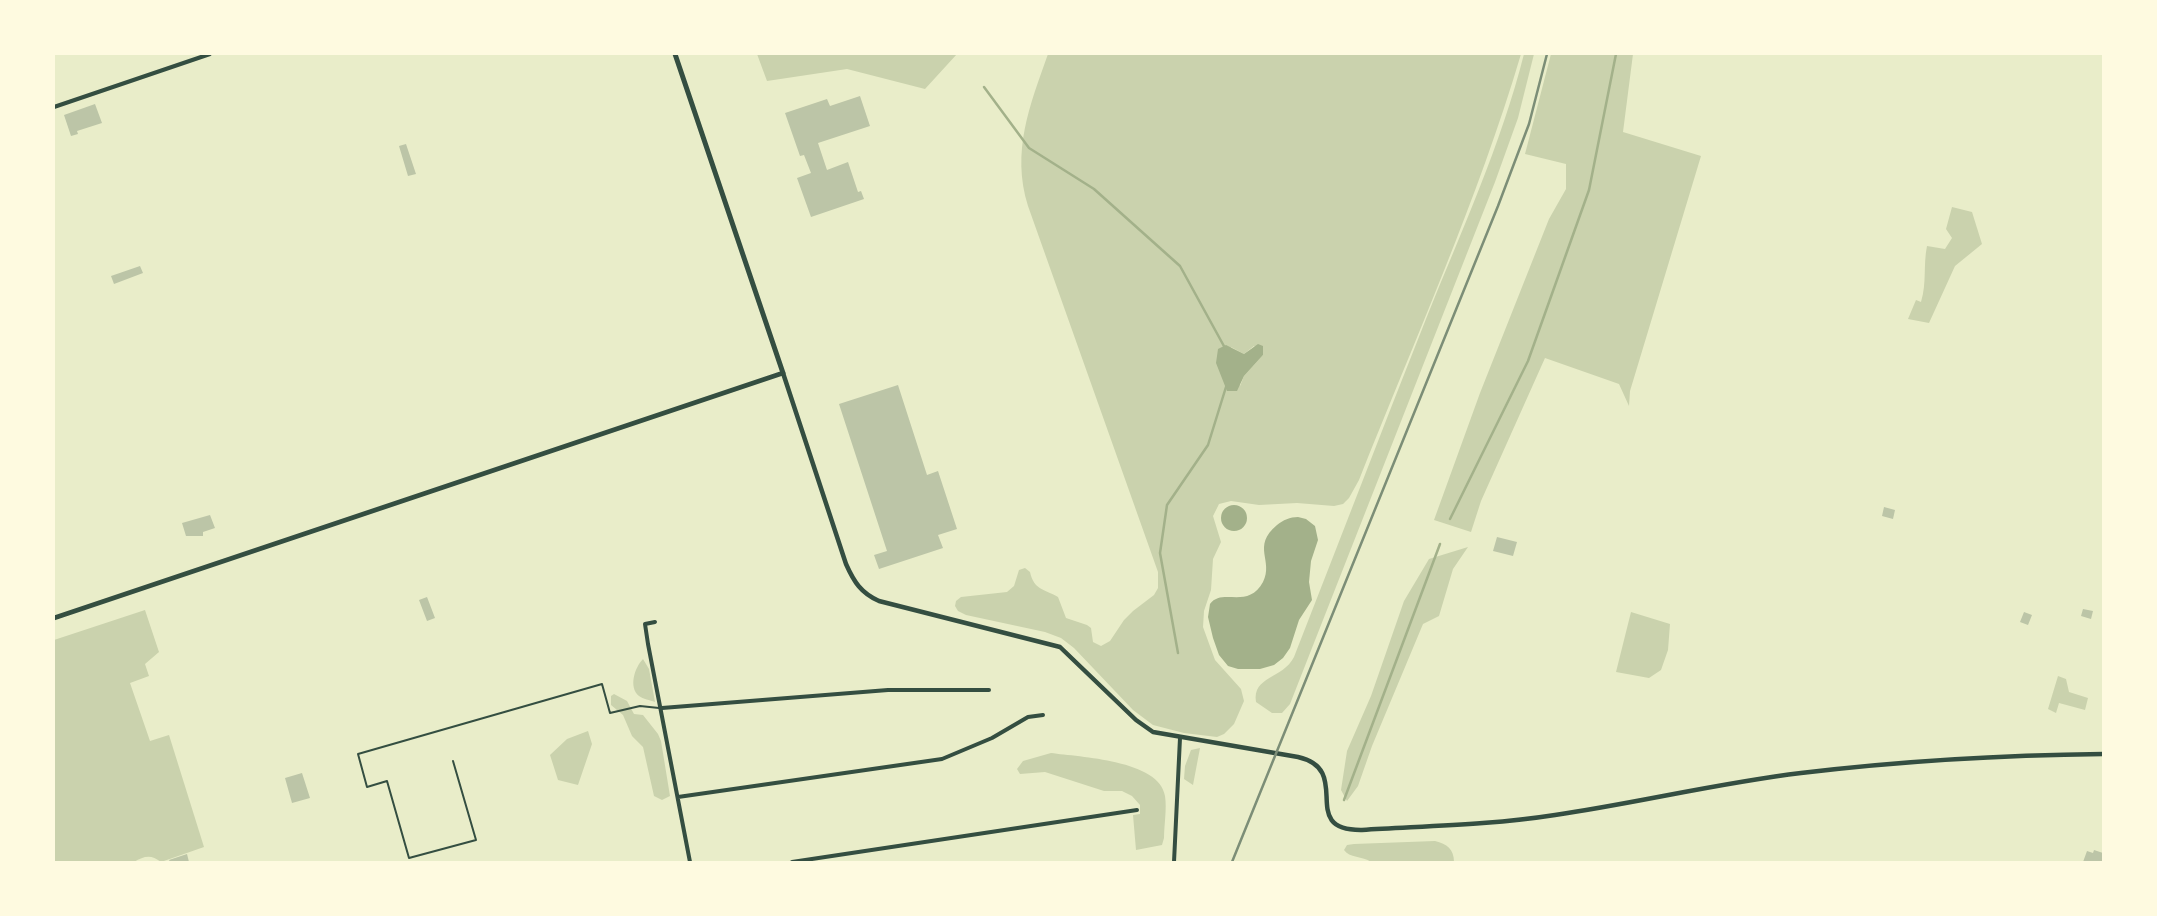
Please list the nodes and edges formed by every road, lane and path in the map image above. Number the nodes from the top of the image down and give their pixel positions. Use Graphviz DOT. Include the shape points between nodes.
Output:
graph roads {
  1 [pos="210,54"];
  2 [pos="675,54"];
  3 [pos="54,107"];
  4 [pos="783,374"];
  5 [pos="54,618"];
  6 [pos="655,622"];
  7 [pos="989,690"];
  8 [pos="662,708"];
  9 [pos="1043,715"];
  10 [pos="1180,738"];
  11 [pos="2103,754"];
  12 [pos="453,761"];
  13 [pos="678,796"];
  14 [pos="1137,810"];
  15 [pos="690,862"];
  16 [pos="792,862"];
  17 [pos="1174,862"];
  1 -- 3 [label="street"];
  2 -- 4 [label="main road"];
  4 -- 5 [label="main road"];
  4 -- 10 [label="street" via="846,564 861,590 879,602 1060,647 1142,725 1152,732"];
  6 -- 8 [label="street" via="645,624"];
  7 -- 8 [label="street" via="888,690"];
  8 -- 12 [label="lane" via="640,706 610,713 602,684 358,754 367,787 387,781 409,858 476,840"];
  8 -- 13 [label="street"];
  9 -- 13 [label="street" via="1028,717 992,738 942,759"];
  10 -- 11 [label="street" via="1298,757 1315,763 1323,772 1331,818 1339,827 1350,830 1480,823 1555,815 1680,791 1800,773 1934,760"];
  10 -- 17 [label="street"];
  13 -- 15 [label="street"];
  14 -- 16 [label="street"];
}
